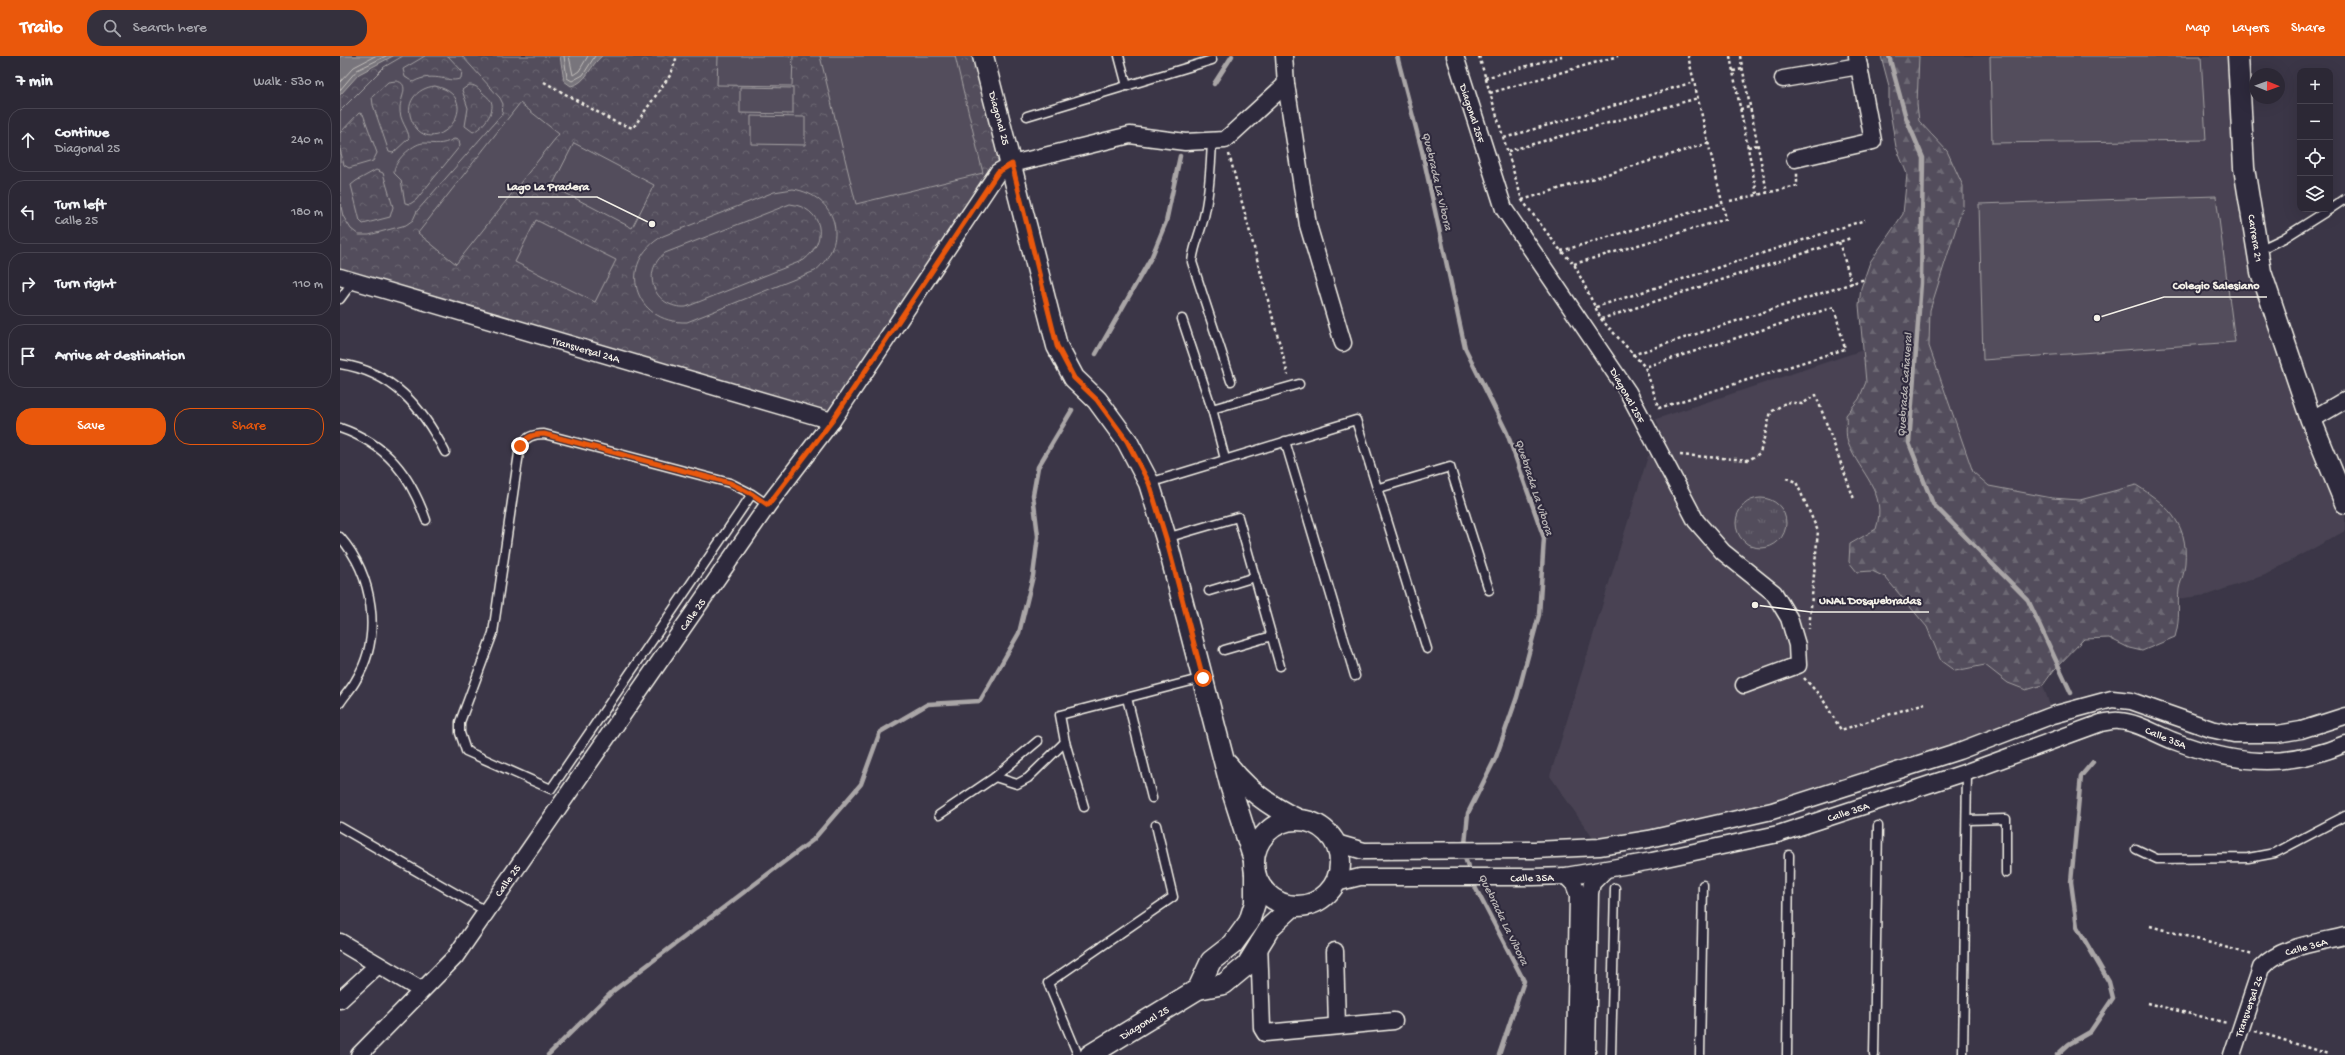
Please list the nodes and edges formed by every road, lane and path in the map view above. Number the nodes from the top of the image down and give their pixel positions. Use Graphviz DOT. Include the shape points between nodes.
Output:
graph roads {
  1 [pos="677,56"];
  2 [pos="984,56"];
  3 [pos="1119,56"];
  4 [pos="1284,56"];
  5 [pos="1454,56"];
  6 [pos="1478,56"];
  7 [pos="1562,56"];
  8 [pos="1618,56"];
  9 [pos="1688,56"];
  10 [pos="1730,56"];
  11 [pos="1740,56"];
  12 [pos="2238,56"];
  13 [pos="1212,60"];
  14 [pos="1858,61"];
  15 [pos="1743,69"];
  16 [pos="1733,71"];
  17 [pos="1486,78"];
  18 [pos="1783,79"];
  19 [pos="544,82"];
  20 [pos="1694,82"];
  21 [pos="1286,84"];
  22 [pos="1127,86"];
  23 [pos="1490,93"];
  24 [pos="1698,98"];
  25 [pos="1750,107"];
  26 [pos="1740,109"];
  27 [pos="1027,116"];
  28 [pos="1504,138"];
  29 [pos="1218,140"];
  30 [pos="1709,143"];
  31 [pos="1758,145"];
  32 [pos="1748,147"];
  33 [pos="1508,151"];
  34 [pos="1795,159"];
  35 [pos="1012,164"];
  36 [pos="1767,192"];
  37 [pos="1757,194"];
  38 [pos="2345,199"];
  39 [pos="1522,200"];
  40 [pos="1730,201"];
  41 [pos="1723,203"];
  42 [pos="2333,207"];
  43 [pos="2325,212"];
  44 [pos="1865,220"];
  45 [pos="1852,238"];
  46 [pos="1839,242"];
  47 [pos="2259,250"];
  48 [pos="1561,251"];
  49 [pos="1574,264"];
  50 [pos="347,279"];
  51 [pos="1865,280"];
  52 [pos="1852,284"];
  53 [pos="340,299"];
  54 [pos="1596,307"];
  55 [pos="1182,319"];
  56 [pos="1601,319"];
  57 [pos="1343,343"];
  58 [pos="1632,355"];
  59 [pos="340,364"];
  60 [pos="1645,367"];
  61 [pos="1288,377"];
  62 [pos="1231,381"];
  63 [pos="1299,384"];
  64 [pos="2345,400"];
  65 [pos="1212,409"];
  66 [pos="2311,420"];
  67 [pos="832,421"];
  68 [pos="340,428"];
  69 [pos="1285,441"];
  70 [pos="445,452"];
  71 [pos="1659,454"];
  72 [pos="1225,459"];
  73 [pos="1786,478"];
  74 [pos="1149,483"];
  75 [pos="1379,488"];
  76 [pos="752,494"];
  77 [pos="1854,499"];
  78 [pos="2345,503"];
  79 [pos="768,505"];
  80 [pos="426,520"];
  81 [pos="340,537"];
  82 [pos="1166,538"];
  83 [pos="1255,577"];
  84 [pos="1489,590"];
  85 [pos="1209,591"];
  86 [pos="1809,634"];
  87 [pos="1272,636"];
  88 [pos="1427,649"];
  89 [pos="1224,650"];
  90 [pos="1798,664"];
  91 [pos="1280,666"];
  92 [pos="1355,676"];
  93 [pos="1203,678"];
  94 [pos="1744,685"];
  95 [pos="1127,698"];
  96 [pos="340,702"];
  97 [pos="1925,703"];
  98 [pos="2345,716"];
  99 [pos="1038,741"];
  100 [pos="1065,742"];
  101 [pos="2345,744"];
  102 [pos="1959,751"];
  103 [pos="1224,760"];
  104 [pos="1967,772"];
  105 [pos="995,777"];
  106 [pos="1152,798"];
  107 [pos="1084,808"];
  108 [pos="939,816"];
  109 [pos="2345,816"];
  110 [pos="1297,819"];
  111 [pos="1967,820"];
  112 [pos="1156,825"];
  113 [pos="1878,826"];
  114 [pos="340,827"];
  115 [pos="1336,843"];
  116 [pos="2136,850"];
  117 [pos="1790,855"];
  118 [pos="1255,866"];
  119 [pos="1605,870"];
  120 [pos="2006,873"];
  121 [pos="1566,876"];
  122 [pos="1336,883"];
  123 [pos="1703,885"];
  124 [pos="1615,888"];
  125 [pos="1255,902"];
  126 [pos="1293,906"];
  127 [pos="486,911"];
  128 [pos="2150,926"];
  129 [pos="2345,936"];
  130 [pos="340,942"];
  131 [pos="1260,943"];
  132 [pos="1335,951"];
  133 [pos="2269,960"];
  134 [pos="378,965"];
  135 [pos="1198,989"];
  136 [pos="421,990"];
  137 [pos="340,1000"];
  138 [pos="1394,1021"];
  139 [pos="1337,1026"];
  140 [pos="359,1055"];
  141 [pos="1078,1055"];
  142 [pos="1090,1055"];
  143 [pos="1575,1055"];
  144 [pos="1587,1055"];
  145 [pos="1611,1055"];
  146 [pos="1700,1055"];
  147 [pos="1787,1055"];
  148 [pos="1874,1055"];
  149 [pos="1963,1055"];
  150 [pos="2232,1055"];
  1 -- 19 [label="path" via="671,74 633,128 615,122"];
  2 -- 35 [label="street, Diagonal 25"];
  3 -- 22 [label="lane"];
  4 -- 21 [label="street"];
  5 -- 71 [label="street, Diagonal 25F" via="1504,209 1614,369"];
  6 -- 17 [label="path"];
  7 -- 17 [label="path"];
  8 -- 23 [label="path"];
  9 -- 20 [label="path"];
  10 -- 16 [label="path"];
  11 -- 15 [label="path"];
  12 -- 47 [label="street, Carrera 21" via="2244,168"];
  13 -- 22 [label="lane"];
  14 -- 18 [label="street"];
  14 -- 34 [label="street" via="1873,141"];
  15 -- 16 [label="path"];
  15 -- 25 [label="path"];
  16 -- 26 [label="path"];
  17 -- 23 [label="path"];
  20 -- 24 [label="path"];
  20 -- 28 [label="path"];
  21 -- 29 [label="street"];
  21 -- 57 [label="street" via="1308,225"];
  22 -- 27 [label="lane"];
  23 -- 28 [label="path"];
  24 -- 30 [label="path"];
  24 -- 33 [label="path"];
  25 -- 26 [label="path"];
  25 -- 31 [label="path"];
  26 -- 32 [label="path"];
  28 -- 33 [label="path"];
  29 -- 35 [label="street" via="1185,142 1130,135"];
  29 -- 61 [label="path"];
  29 -- 62 [label="lane" via="1205,213 1194,244 1192,262"];
  30 -- 39 [label="path"];
  30 -- 41 [label="path"];
  31 -- 32 [label="path"];
  31 -- 36 [label="path"];
  32 -- 37 [label="path"];
  33 -- 39 [label="path"];
  34 -- 36 [label="path" via="1798,186"];
  35 -- 67 [label="street, Calle 25" via="998,172"];
  35 -- 74 [label="street, Diagonal 25" via="1057,346 1081,385 1097,400 1127,441"];
  36 -- 37 [label="path"];
  37 -- 40 [label="path"];
  38 -- 42 [label="lane"];
  39 -- 48 [label="path"];
  41 -- 48 [label="path"];
  41 -- 49 [label="path" via="1726,219"];
  43 -- 47 [label="lane" via="2284,238"];
  44 -- 54 [label="path"];
  45 -- 46 [label="path"];
  46 -- 52 [label="path"];
  46 -- 56 [label="path"];
  47 -- 66 [label="street, Carrera 21" via="2262,272"];
  48 -- 49 [label="path"];
  49 -- 54 [label="path"];
  50 -- 53 [label="lane"];
  50 -- 67 [label="street, Transversal 24A"];
  51 -- 52 [label="path"];
  52 -- 58 [label="path"];
  54 -- 56 [label="path"];
  55 -- 65 [label="lane"];
  56 -- 58 [label="path"];
  58 -- 60 [label="path"];
  59 -- 70 [label="lane" via="353,366 383,379 409,398 430,422"];
  60 -- 60 [label="path" via="1659,408 1845,349 1834,307"];
  63 -- 65 [label="lane"];
  64 -- 66 [label="street"];
  65 -- 72 [label="lane"];
  66 -- 78 [label="street, Carrera 21" via="2334,466"];
  67 -- 79 [label="street, Calle 25"];
  68 -- 80 [label="lane" via="355,433 380,448 400,468 416,492"];
  69 -- 72 [label="lane"];
  69 -- 75 [label="lane" via="1356,420"];
  69 -- 92 [label="lane"];
  71 -- 77 [label="path" via="1749,460 1760,453 1771,412 1787,402 1802,404 1816,395"];
  71 -- 90 [label="street, Diagonal 25F" via="1696,521 1708,536 1723,552 1774,593 1789,618"];
  72 -- 74 [label="lane"];
  73 -- 86 [label="path" via="1796,482 1818,531"];
  74 -- 82 [label="street, Diagonal 25"];
  75 -- 84 [label="lane" via="1450,467"];
  75 -- 88 [label="lane"];
  76 -- 76 [label="lane" via="730,483 544,434 535,434 524,441 520,446 493,633 460,722 460,733 466,751 551,789"];
  76 -- 79 [label="lane"];
  79 -- 127 [label="street, Calle 25"];
  81 -- 96 [label="lane" via="351,550 366,581 372,614 369,648 357,680"];
  82 -- 83 [label="lane" via="1238,517"];
  82 -- 93 [label="street, Diagonal 25"];
  83 -- 85 [label="lane"];
  83 -- 87 [label="lane"];
  87 -- 89 [label="lane"];
  87 -- 91 [label="lane"];
  90 -- 94 [label="street"];
  90 -- 97 [label="path" via="1802,675 1822,698 1841,730"];
  93 -- 95 [label="lane"];
  93 -- 103 [label="street, Diagonal 25"];
  95 -- 100 [label="lane" via="1060,715"];
  95 -- 106 [label="lane"];
  98 -- 102 [label="street, Calle 35A" via="2307,729 2277,734 2234,734 2211,729 2131,701 2112,699 2053,715"];
  99 -- 105 [label="lane"];
  100 -- 105 [label="lane" via="1028,778 1017,784"];
  100 -- 107 [label="lane"];
  101 -- 104 [label="street, Calle 35A" via="2311,756 2287,760 2232,759 2202,752 2120,721 2101,723"];
  102 -- 104 [label="street"];
  102 -- 115 [label="street, Calle 35A" via="1772,811 1599,847 1364,851"];
  103 -- 110 [label="street, Diagonal 25" via="1239,780 1256,796"];
  103 -- 118 [label="street, Diagonal 25"];
  104 -- 111 [label="lane"];
  104 -- 119 [label="street, Calle 35A" via="1778,834"];
  105 -- 108 [label="lane"];
  109 -- 116 [label="lane" via="2275,853 2248,858 2157,859"];
  110 -- 115 [label="street" via="1320,826"];
  110 -- 118 [label="street" via="1285,821 1263,836 1257,847"];
  111 -- 120 [label="lane" via="2006,819"];
  111 -- 149 [label="lane"];
  112 -- 141 [label="lane" via="1174,897 1048,983"];
  113 -- 148 [label="lane"];
  114 -- 127 [label="lane"];
  115 -- 122 [label="street" via="1340,856 1340,870"];
  117 -- 147 [label="lane"];
  118 -- 125 [label="street, Diagonal 25"];
  118 -- 126 [label="street" via="1260,885 1269,895 1280,903"];
  119 -- 121 [label="street, Calle 35A"];
  119 -- 144 [label="street" via="1592,883 1590,893"];
  121 -- 122 [label="street, Calle 35A" via="1360,877"];
  121 -- 143 [label="street" via="1574,884 1578,894"];
  122 -- 126 [label="street" via="1318,901"];
  123 -- 146 [label="lane"];
  124 -- 145 [label="lane"];
  125 -- 131 [label="street"];
  125 -- 135 [label="street, Diagonal 25" via="1249,922 1233,944 1211,961"];
  126 -- 131 [label="street, Diagonal 25" via="1271,926"];
  127 -- 136 [label="street, Calle 25" via="455,957"];
  128 -- 133 [label="path"];
  129 -- 133 [label="street, Calle 36A" via="2281,952"];
  130 -- 134 [label="street"];
  131 -- 135 [label="street, Diagonal 25" via="1247,965 1224,984"];
  131 -- 139 [label="street" via="1262,1028 1265,1033"];
  132 -- 139 [label="street"];
  133 -- 150 [label="street, Transversal 26" via="2261,968"];
  134 -- 136 [label="street"];
  134 -- 137 [label="street"];
  135 -- 142 [label="street, Diagonal 25"];
  136 -- 140 [label="street, Calle 25"];
  138 -- 139 [label="street"];
}
